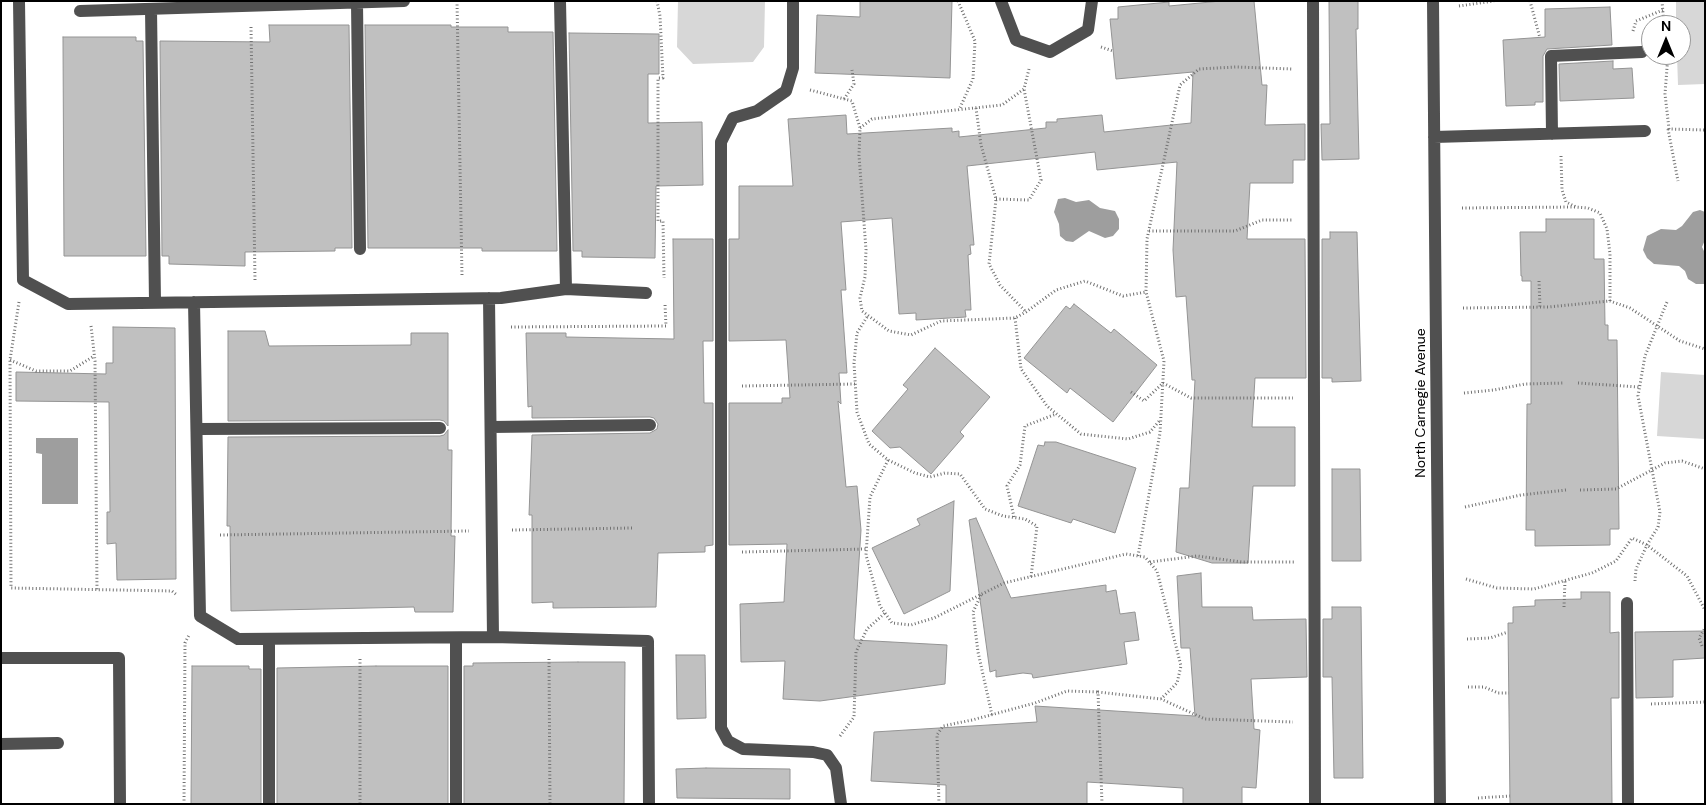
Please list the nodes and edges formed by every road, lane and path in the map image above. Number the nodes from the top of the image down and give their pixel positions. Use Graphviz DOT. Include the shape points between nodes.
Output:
graph roads {
  1 [pos="19,1"];
  2 [pos="404,1"];
  3 [pos="457,1"];
  4 [pos="560,1"];
  5 [pos="657,1"];
  6 [pos="793,1"];
  7 [pos="958,1"];
  8 [pos="1001,1"];
  9 [pos="1092,1"];
  10 [pos="1313,1"];
  11 [pos="1434,1"];
  12 [pos="1494,1"];
  13 [pos="1530,1"];
  14 [pos="1662,1"];
  15 [pos="357,3"];
  16 [pos="251,6"];
  17 [pos="1459,6"];
  18 [pos="151,9"];
  19 [pos="1663,10"];
  20 [pos="80,11"];
  21 [pos="1663,15"];
  22 [pos="1034,46"];
  23 [pos="1641,52"];
  24 [pos="1626,53"];
  25 [pos="1551,56"];
  26 [pos="1667,65"];
  27 [pos="852,70"];
  28 [pos="1313,70"];
  29 [pos="1024,88"];
  30 [pos="786,91"];
  31 [pos="844,99"];
  32 [pos="976,108"];
  33 [pos="958,111"];
  34 [pos="860,128"];
  35 [pos="1669,129"];
  36 [pos="1705,130"];
  37 [pos="1645,131"];
  38 [pos="1556,134"];
  39 [pos="1434,138"];
  40 [pos="1678,181"];
  41 [pos="996,199"];
  42 [pos="1576,207"];
  43 [pos="1462,208"];
  44 [pos="1313,220"];
  45 [pos="1149,231"];
  46 [pos="360,249"];
  47 [pos="23,280"];
  48 [pos="1538,281"];
  49 [pos="664,287"];
  50 [pos="566,290"];
  51 [pos="1146,292"];
  52 [pos="646,293"];
  53 [pos="665,296"];
  54 [pos="462,298"];
  55 [pos="489,298"];
  56 [pos="255,301"];
  57 [pos="1610,301"];
  58 [pos="155,302"];
  59 [pos="194,302"];
  60 [pos="1667,302"];
  61 [pos="88,304"];
  62 [pos="1540,307"];
  63 [pos="1463,308"];
  64 [pos="1026,312"];
  65 [pos="867,316"];
  66 [pos="1015,318"];
  67 [pos="1656,324"];
  68 [pos="489,327"];
  69 [pos="1705,349"];
  70 [pos="94,356"];
  71 [pos="10,360"];
  72 [pos="1163,383"];
  73 [pos="1564,383"];
  74 [pos="1578,383"];
  75 [pos="855,384"];
  76 [pos="722,386"];
  77 [pos="1639,387"];
  78 [pos="1132,392"];
  79 [pos="1464,392"];
  80 [pos="1314,398"];
  81 [pos="1057,414"];
  82 [pos="1160,420"];
  83 [pos="650,425"];
  84 [pos="491,427"];
  85 [pos="440,428"];
  86 [pos="197,430"];
  87 [pos="888,460"];
  88 [pos="1705,469"];
  89 [pos="1653,470"];
  90 [pos="1566,490"];
  91 [pos="1580,490"];
  92 [pos="1465,506"];
  93 [pos="1014,517"];
  94 [pos="632,528"];
  95 [pos="492,530"];
  96 [pos="198,536"];
  97 [pos="1647,545"];
  98 [pos="866,549"];
  99 [pos="722,552"];
  100 [pos="1138,556"];
  101 [pos="1150,562"];
  102 [pos="1314,562"];
  103 [pos="1032,577"];
  104 [pos="1466,579"];
  105 [pos="1565,580"];
  106 [pos="97,590"];
  107 [pos="981,594"];
  108 [pos="1627,603"];
  109 [pos="1564,607"];
  110 [pos="1705,610"];
  111 [pos="885,613"];
  112 [pos="200,616"];
  113 [pos="1705,628"];
  114 [pos="1508,632"];
  115 [pos="493,637"];
  116 [pos="360,638"];
  117 [pos="456,638"];
  118 [pos="269,639"];
  119 [pos="548,639"];
  120 [pos="1467,639"];
  121 [pos="1702,646"];
  122 [pos="1,658"];
  123 [pos="1468,687"];
  124 [pos="1098,692"];
  125 [pos="1509,693"];
  126 [pos="1160,698"];
  127 [pos="1705,702"];
  128 [pos="1628,704"];
  129 [pos="992,715"];
  130 [pos="1315,723"];
  131 [pos="58,743"];
  132 [pos="1,744"];
  133 [pos="827,755"];
  134 [pos="1510,796"];
  135 [pos="1478,798"];
  136 [pos="120,804"];
  137 [pos="184,804"];
  138 [pos="269,804"];
  139 [pos="360,804"];
  140 [pos="456,804"];
  141 [pos="550,804"];
  142 [pos="649,804"];
  143 [pos="841,804"];
  144 [pos="939,804"];
  145 [pos="1102,804"];
  146 [pos="1315,804"];
  147 [pos="1440,804"];
  148 [pos="1628,804"];
  1 -- 47 [label="street"];
  2 -- 15 [label="street"];
  3 -- 54 [label="path"];
  4 -- 50 [label="street"];
  5 -- 49 [label="path" via="663,78 658,78 658,221 663,221"];
  6 -- 30 [label="street" via="793,68"];
  7 -- 33 [label="path" via="975,41 974,79"];
  8 -- 22 [label="street" via="1016,40"];
  9 -- 22 [label="street" via="1088,30 1050,52"];
  10 -- 28 [label="street"];
  11 -- 39 [label="street, North Carnegie Avenue"];
  12 -- 17 [label="path"];
  13 -- 25 [label="path" via="1541,39"];
  14 -- 19 [label="path"];
  15 -- 16 [label="street"];
  15 -- 46 [label="street"];
  16 -- 18 [label="street"];
  16 -- 56 [label="path"];
  18 -- 20 [label="street"];
  18 -- 58 [label="street"];
  19 -- 21 [label="path"];
  19 -- 24 [label="path" via="1636,21"];
  22 -- 29 [label="path"];
  23 -- 24 [label="street"];
  24 -- 25 [label="street"];
  25 -- 38 [label="street"];
  26 -- 35 [label="path" via="1664,94"];
  27 -- 31 [label="path" via="854,84"];
  28 -- 44 [label="street"];
  28 -- 45 [label="path" via="1199,69 1180,85"];
  29 -- 32 [label="path" via="1002,105"];
  29 -- 41 [label="path" via="1041,180 1029,200"];
  30 -- 31 [label="path" via="813,90"];
  30 -- 76 [label="street" via="757,111 733,118 722,142"];
  31 -- 34 [label="path" via="852,101"];
  32 -- 33 [label="path"];
  32 -- 41 [label="path" via="981,145"];
  33 -- 34 [label="path" via="872,119"];
  34 -- 65 [label="path" via="866,250 860,298 862,311"];
  35 -- 36 [label="path"];
  35 -- 40 [label="path"];
  37 -- 38 [label="street"];
  38 -- 39 [label="street"];
  38 -- 42 [label="path" via="1562,190 1566,202"];
  39 -- 147 [label="street, North Carnegie Avenue"];
  41 -- 64 [label="path" via="989,264 1000,285"];
  42 -- 43 [label="path"];
  42 -- 57 [label="path" via="1600,214 1607,229"];
  44 -- 45 [label="path" via="1262,220 1234,231"];
  44 -- 80 [label="street"];
  45 -- 51 [label="path"];
  47 -- 61 [label="street" via="68,304"];
  47 -- 71 [label="path"];
  48 -- 62 [label="path"];
  50 -- 52 [label="street"];
  50 -- 55 [label="street"];
  51 -- 64 [label="path" via="1123,296 1085,281 1056,290"];
  51 -- 72 [label="path" via="1164,361"];
  53 -- 68 [label="path" via="666,326"];
  54 -- 55 [label="street"];
  54 -- 56 [label="street"];
  55 -- 68 [label="street"];
  56 -- 59 [label="street"];
  57 -- 62 [label="path"];
  57 -- 67 [label="path" via="1630,308"];
  58 -- 59 [label="street"];
  58 -- 61 [label="street"];
  59 -- 86 [label="street"];
  60 -- 67 [label="path"];
  61 -- 70 [label="path"];
  62 -- 63 [label="path"];
  64 -- 66 [label="path"];
  65 -- 66 [label="path" via="889,331 911,335 940,321"];
  65 -- 75 [label="path" via="856,333"];
  66 -- 81 [label="path" via="1021,369 1047,406"];
  67 -- 69 [label="path" via="1680,341"];
  67 -- 77 [label="path"];
  68 -- 84 [label="street"];
  70 -- 71 [label="path" via="70,371 36,371"];
  70 -- 106 [label="path"];
  71 -- 106 [label="path" via="11,588"];
  72 -- 78 [label="path" via="1144,401"];
  72 -- 80 [label="path" via="1191,398"];
  72 -- 82 [label="path"];
  73 -- 79 [label="path"];
  74 -- 77 [label="path"];
  75 -- 76 [label="path"];
  75 -- 87 [label="path" via="856,412 869,444"];
  76 -- 99 [label="street"];
  77 -- 89 [label="path" via="1644,432"];
  80 -- 102 [label="street"];
  81 -- 82 [label="path" via="1081,434 1128,439 1150,432"];
  81 -- 93 [label="path" via="1025,426 1020,465 1007,486"];
  82 -- 100 [label="path"];
  83 -- 84 [label="street"];
  84 -- 95 [label="street"];
  85 -- 86 [label="street"];
  86 -- 96 [label="street"];
  87 -- 93 [label="path" via="930,477 960,474 985,509"];
  87 -- 98 [label="path" via="870,497"];
  88 -- 89 [label="path" via="1682,461 1665,463"];
  89 -- 91 [label="path" via="1616,489"];
  89 -- 97 [label="path" via="1660,512 1658,527"];
  90 -- 92 [label="path" via="1521,494"];
  93 -- 103 [label="path" via="1037,526"];
  94 -- 95 [label="path"];
  95 -- 96 [label="path"];
  95 -- 115 [label="street"];
  96 -- 112 [label="street"];
  97 -- 105 [label="path" via="1632,538 1616,561 1592,573"];
  97 -- 108 [label="path" via="1636,569 1633,593"];
  97 -- 110 [label="path" via="1688,576"];
  98 -- 99 [label="path"];
  98 -- 111 [label="path" via="880,606"];
  99 -- 133 [label="street" via="722,728 728,741 743,749"];
  100 -- 101 [label="path"];
  100 -- 103 [label="path" via="1126,554"];
  101 -- 102 [label="path" via="1197,556 1242,562"];
  101 -- 126 [label="path" via="1157,570 1181,666 1177,683"];
  102 -- 130 [label="street"];
  103 -- 107 [label="path" via="1004,583"];
  104 -- 105 [label="path" via="1496,588 1534,589"];
  105 -- 109 [label="path"];
  106 -- 112 [label="path" via="172,591"];
  107 -- 111 [label="path" via="934,618 911,625 892,623"];
  107 -- 129 [label="path" via="973,612"];
  108 -- 128 [label="street"];
  111 -- 133 [label="path" via="867,629 856,652 854,717"];
  112 -- 118 [label="street" via="238,639"];
  112 -- 137 [label="path" via="185,643"];
  113 -- 121 [label="path" via="1699,638"];
  114 -- 120 [label="path" via="1490,638"];
  115 -- 117 [label="street"];
  115 -- 119 [label="street"];
  116 -- 117 [label="street"];
  116 -- 118 [label="street"];
  116 -- 139 [label="path"];
  117 -- 140 [label="street"];
  118 -- 138 [label="street"];
  119 -- 141 [label="path"];
  119 -- 142 [label="street" via="648,641"];
  122 -- 136 [label="street" via="119,658"];
  123 -- 125 [label="path"];
  124 -- 126 [label="path"];
  124 -- 129 [label="path" via="1067,691"];
  124 -- 145 [label="path"];
  126 -- 130 [label="path" via="1205,719"];
  127 -- 128 [label="path"];
  128 -- 148 [label="street"];
  129 -- 144 [label="path" via="943,726 937,735"];
  130 -- 146 [label="street"];
  131 -- 132 [label="street"];
  133 -- 143 [label="street" via="836,768"];
  134 -- 135 [label="path"];
}
